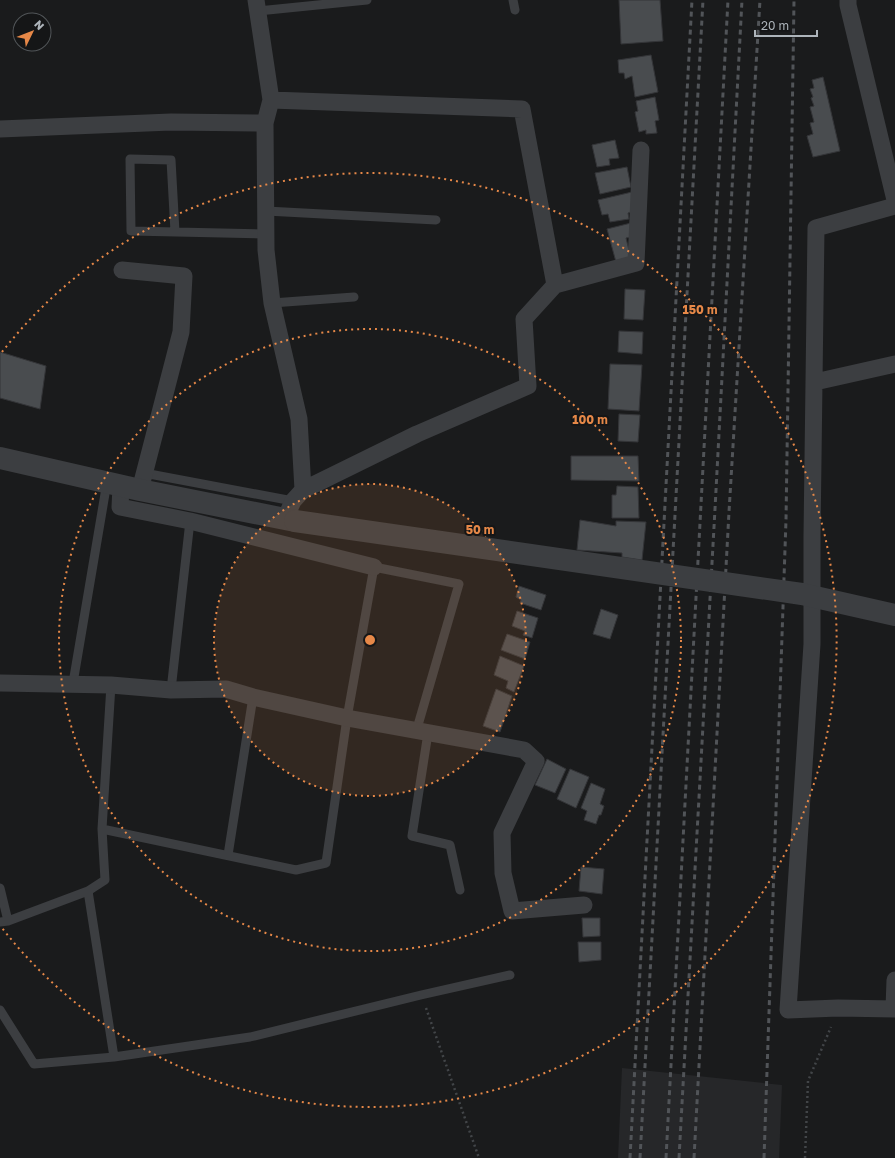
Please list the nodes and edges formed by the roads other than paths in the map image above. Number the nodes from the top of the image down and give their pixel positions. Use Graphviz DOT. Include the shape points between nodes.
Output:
graph roads {
  1 [pos="367,0"];
  2 [pos="513,0"];
  3 [pos="848,0"];
  4 [pos="257,6"];
  5 [pos="515,10"];
  6 [pos="271,100"];
  7 [pos="265,123"];
  8 [pos="0,129"];
  9 [pos="641,150"];
  10 [pos="895,200"];
  11 [pos="895,206"];
  12 [pos="266,211"];
  13 [pos="436,220"];
  14 [pos="175,232"];
  15 [pos="266,234"];
  16 [pos="122,270"];
  17 [pos="555,285"];
  18 [pos="354,297"];
  19 [pos="272,303"];
  20 [pos="895,364"];
  21 [pos="815,382"];
  22 [pos="0,458"];
  23 [pos="128,483"];
  24 [pos="294,508"];
  25 [pos="190,521"];
  26 [pos="374,567"];
  27 [pos="895,615"];
  28 [pos="0,683"];
  29 [pos="73,683"];
  30 [pos="111,685"];
  31 [pos="171,690"];
  32 [pos="253,697"];
  33 [pos="347,718"];
  34 [pos="422,732"];
  35 [pos="102,830"];
  36 [pos="228,855"];
  37 [pos="0,888"];
  38 [pos="460,890"];
  39 [pos="88,891"];
  40 [pos="584,905"];
  41 [pos="4,922"];
  42 [pos="510,975"];
  43 [pos="895,980"];
  44 [pos="894,1008"];
  45 [pos="0,1010"];
  46 [pos="114,1057"];
  1 -- 4 [label="lane"];
  2 -- 5 [label="lane"];
  3 -- 10 [label="street"];
  4 -- 6 [label="street"];
  6 -- 7 [label="street"];
  6 -- 17 [label="street" via="522,109"];
  7 -- 8 [label="street" via="171,122"];
  7 -- 12 [label="street"];
  9 -- 17 [label="street" via="636,263"];
  11 -- 21 [label="street" via="816,228"];
  12 -- 13 [label="lane"];
  12 -- 15 [label="street"];
  14 -- 14 [label="lane" via="132,231 130,160 171,160"];
  14 -- 15 [label="lane"];
  15 -- 19 [label="street"];
  16 -- 23 [label="street" via="184,276 182,332"];
  17 -- 24 [label="street" via="524,319 528,386 417,434"];
  18 -- 19 [label="lane"];
  19 -- 24 [label="street" via="299,419"];
  20 -- 21 [label="street"];
  21 -- 44 [label="street" via="812,644 788,1010"];
  22 -- 23 [label="street"];
  23 -- 24 [label="street"];
  23 -- 25 [label="street" via="120,507"];
  23 -- 29 [label="lane"];
  24 -- 27 [label="street, bridge" via="802,594"];
  25 -- 26 [label="street"];
  25 -- 31 [label="lane"];
  26 -- 33 [label="lane"];
  26 -- 34 [label="lane" via="459,584"];
  28 -- 29 [label="street"];
  29 -- 30 [label="street"];
  30 -- 31 [label="street"];
  30 -- 35 [label="lane"];
  31 -- 32 [label="street" via="226,689"];
  32 -- 33 [label="street"];
  32 -- 36 [label="lane"];
  33 -- 34 [label="street"];
  33 -- 36 [label="lane" via="326,863 296,870"];
  34 -- 38 [label="lane" via="412,836 450,844"];
  34 -- 40 [label="street" via="524,750 536,761 502,833 503,873 512,911"];
  35 -- 36 [label="lane"];
  35 -- 39 [label="lane" via="105,880"];
  37 -- 41 [label="lane"];
  39 -- 41 [label="lane"];
  39 -- 46 [label="lane"];
  42 -- 46 [label="lane" via="250,1037"];
  43 -- 44 [label="street"];
  45 -- 46 [label="lane" via="34,1064"];
}
